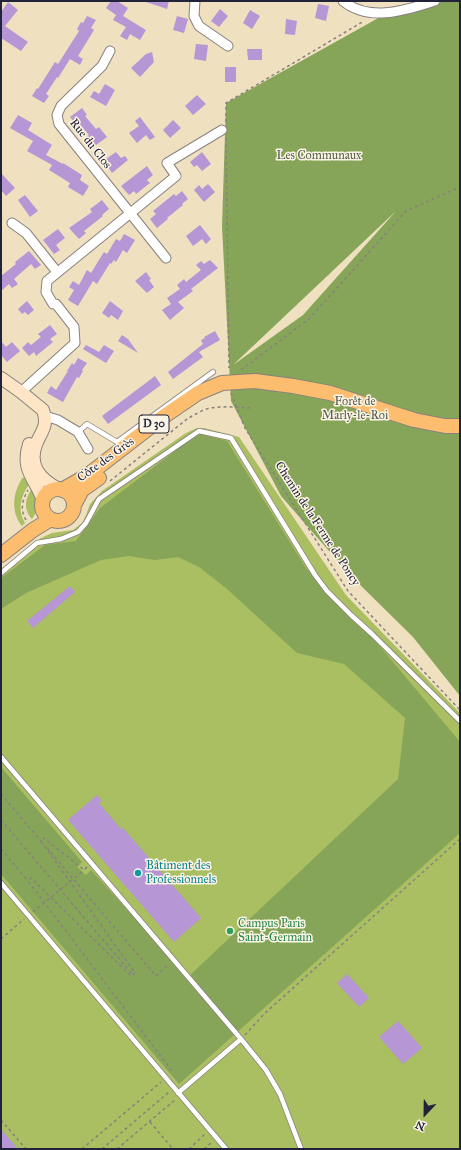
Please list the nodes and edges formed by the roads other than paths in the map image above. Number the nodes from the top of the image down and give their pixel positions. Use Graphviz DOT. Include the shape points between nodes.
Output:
graph roads {
  1 [pos="195,1"];
  2 [pos="343,1"];
  3 [pos="435,1"];
  4 [pos="228,46"];
  5 [pos="110,51"];
  6 [pos="225,130"];
  7 [pos="129,213"];
  8 [pos="12,223"];
  9 [pos="166,258"];
  10 [pos="57,272"];
  11 [pos="213,372"];
  12 [pos="1,378"];
  13 [pos="255,381"];
  14 [pos="21,392"];
  15 [pos="45,418"];
  16 [pos="460,426"];
  17 [pos="78,432"];
  18 [pos="88,449"];
  19 [pos="60,489"];
  20 [pos="43,503"];
  21 [pos="74,505"];
  22 [pos="51,519"];
  23 [pos="1,547"];
  24 [pos="1,555"];
  25 [pos="1,573"];
  26 [pos="460,721"];
  27 [pos="1,757"];
  28 [pos="1,883"];
  29 [pos="242,1039"];
  30 [pos="179,1094"];
  31 [pos="226,1149"];
  32 [pos="302,1149"];
  1 -- 4 [label="street" via="194,16 199,26"];
  2 -- 3 [label="street" via="377,14 405,10"];
  5 -- 7 [label="street, Rue du Clos" via="102,66 61,106 57,115 59,124"];
  6 -- 7 [label="street" via="167,163 176,176"];
  7 -- 9 [label="street, Rue du Clos"];
  7 -- 10 [label="street"];
  8 -- 10 [label="street" via="26,233"];
  10 -- 14 [label="street" via="47,281 46,292 53,304 56,304 74,327 75,343"];
  11 -- 17 [label="lane" via="117,442 87,424"];
  12 -- 14 [label="street"];
  13 -- 16 [label="main road, Côte des Grès / D 30" via="330,393 414,420"];
  13 -- 19 [label="main road, Côte des Grès / D 30" via="222,383 198,393 88,475"];
  13 -- 21 [label="main road, Côte des Grès / D 30" via="206,395 191,405 82,490"];
  14 -- 15 [label="street" via="43,410"];
  15 -- 17 [label="street" via="58,420"];
  15 -- 19 [label="street" via="45,426 34,454 35,468 41,477"];
  15 -- 20 [label="street" via="30,442 26,454 26,465"];
  17 -- 18 [label="street"];
  19 -- 20 [label="main road" via="48,493"];
  19 -- 21 [label="main road" via="71,496"];
  20 -- 22 [label="main road" via="44,512"];
  20 -- 23 [label="main road" via="29,524"];
  21 -- 22 [label="main road" via="66,518"];
  22 -- 24 [label="main road"];
  25 -- 26 [label="lane" via="37,543 61,539 78,532 99,499 199,431 232,438 327,591"];
  27 -- 29 [label="lane"];
  28 -- 30 [label="lane"];
  29 -- 30 [label="lane"];
  29 -- 32 [label="lane" via="266,1070 280,1094"];
  30 -- 31 [label="lane"];
}
